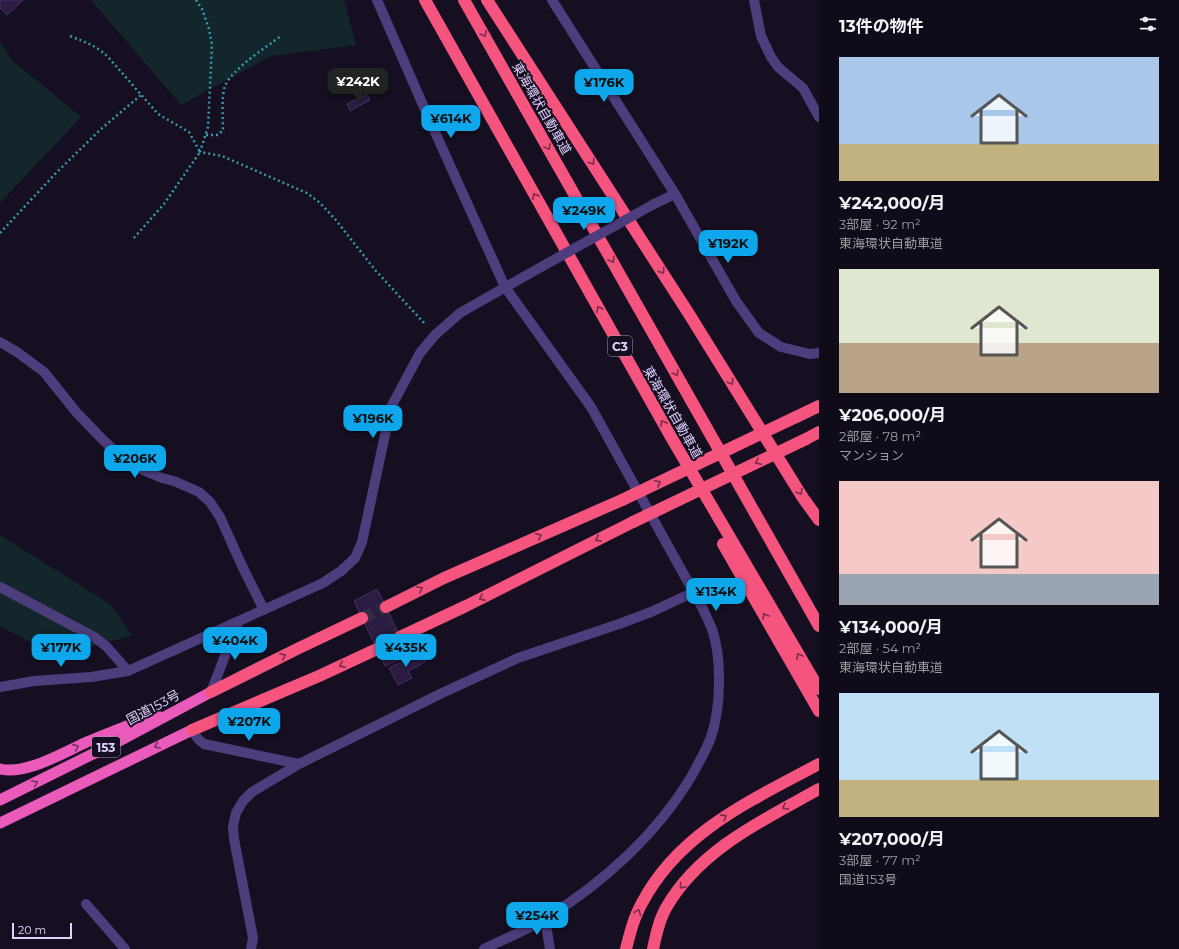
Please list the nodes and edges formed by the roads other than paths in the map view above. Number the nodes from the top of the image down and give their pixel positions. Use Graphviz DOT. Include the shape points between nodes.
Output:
graph roads {
  1 [pos="377,0"];
  2 [pos="425,0"];
  3 [pos="464,0"];
  4 [pos="487,0"];
  5 [pos="552,0"];
  6 [pos="754,0"];
  7 [pos="819,117"];
  8 [pos="675,194"];
  9 [pos="506,287"];
  10 [pos="0,342"];
  11 [pos="819,353"];
  12 [pos="819,406"];
  13 [pos="819,432"];
  14 [pos="671,437"];
  15 [pos="819,520"];
  16 [pos="0,587"];
  17 [pos="694,592"];
  18 [pos="386,607"];
  19 [pos="264,610"];
  20 [pos="362,618"];
  21 [pos="238,622"];
  22 [pos="819,626"];
  23 [pos="400,637"];
  24 [pos="377,649"];
  25 [pos="128,671"];
  26 [pos="0,687"];
  27 [pos="819,689"];
  28 [pos="211,692"];
  29 [pos="819,711"];
  30 [pos="192,730"];
  31 [pos="299,764"];
  32 [pos="816,766"];
  33 [pos="0,769"];
  34 [pos="819,789"];
  35 [pos="0,800"];
  36 [pos="0,823"];
  37 [pos="86,904"];
  38 [pos="545,919"];
  39 [pos="125,949"];
  40 [pos="251,949"];
  41 [pos="484,949"];
  42 [pos="550,949"];
  43 [pos="626,949"];
  44 [pos="653,949"];
  1 -- 9 [label="street"];
  14 -- 2 [label="highway, 東海環状自動車道 / C3, one-way"];
  3 -- 22 [label="highway, 東海環状自動車道, one-way"];
  4 -- 15 [label="highway, one-way"];
  5 -- 8 [label="street"];
  6 -- 7 [label="street" via="761,36 771,57 778,67 803,88"];
  8 -- 9 [label="street, bridge"];
  8 -- 11 [label="street" via="736,300 759,333 781,347 810,354"];
  9 -- 17 [label="street" via="591,407"];
  9 -- 19 [label="street" via="460,313 435,334 420,353 391,406 362,542 355,558 323,583"];
  10 -- 19 [label="street" via="44,372 77,413 131,465 199,492 210,502 220,517"];
  18 -- 12 [label="highway, one-way, bridge" via="444,578 622,500"];
  13 -- 23 [label="highway, one-way, bridge"];
  27 -- 14 [label="highway, 東海環状自動車道 / C3, one-way"];
  29 -- 14 [label="highway, one-way" via="702,505"];
  16 -- 25 [label="street" via="94,637 106,646"];
  17 -- 31 [label="street" via="652,612 518,658"];
  17 -- 38 [label="street" via="712,630 718,658 719,685 711,736 700,762 681,794 622,860 584,892"];
  19 -- 21 [label="street"];
  28 -- 20 [label="highway, one-way"];
  21 -- 25 [label="street"];
  21 -- 28 [label="street"];
  24 -- 30 [label="highway, one-way"];
  25 -- 26 [label="street"];
  33 -- 28 [label="highway, 153, one-way" via="19,770 35,766"];
  35 -- 28 [label="highway, 国道153号 / 153, one-way"];
  30 -- 31 [label="street" via="204,744"];
  30 -- 36 [label="highway, 153, one-way"];
  31 -- 40 [label="street" via="252,792 236,813 234,839 253,938"];
  43 -- 32 [label="highway, one-way" via="632,925 653,883 687,845 732,812"];
  34 -- 44 [label="highway, one-way" via="742,832 697,869 665,909"];
  37 -- 39 [label="street"];
  38 -- 41 [label="street"];
  38 -- 42 [label="street"];
}
